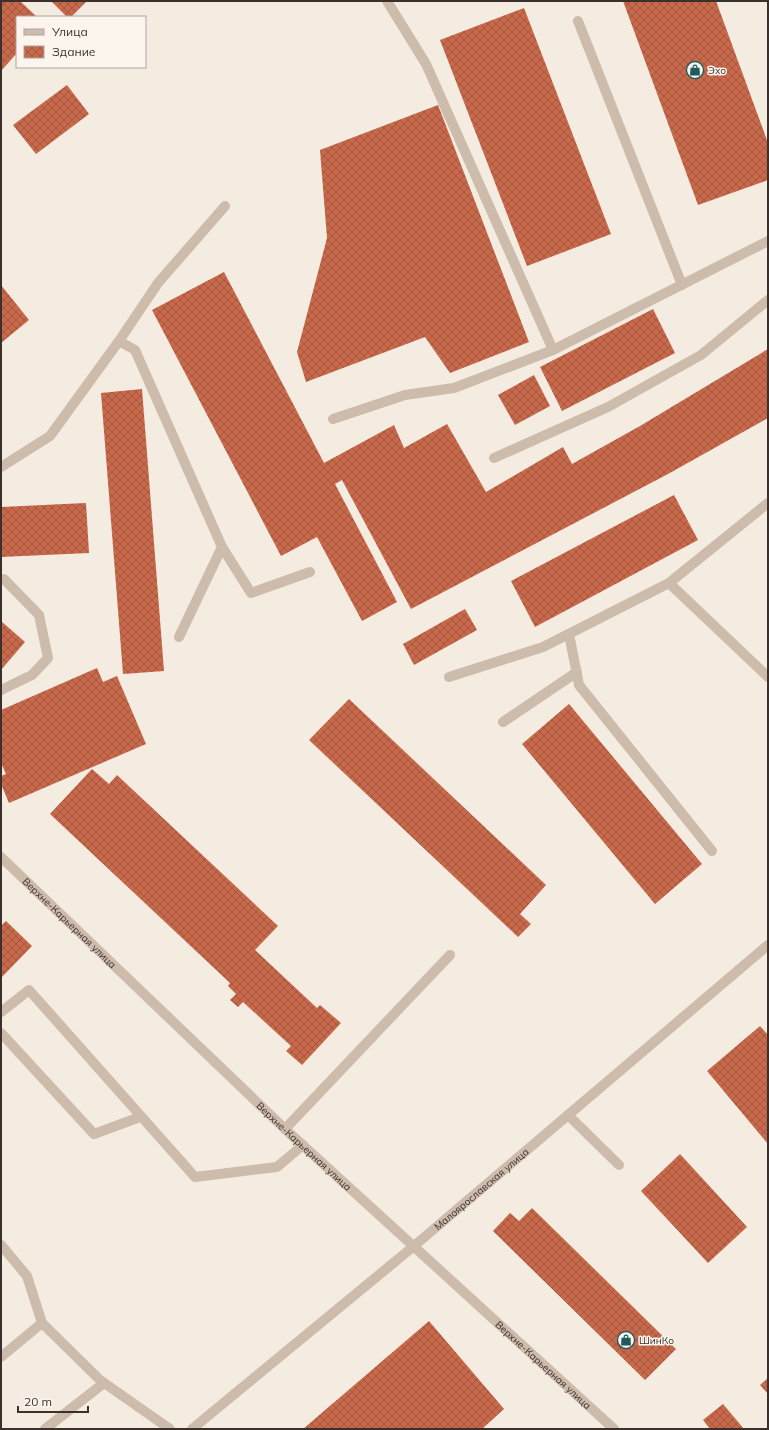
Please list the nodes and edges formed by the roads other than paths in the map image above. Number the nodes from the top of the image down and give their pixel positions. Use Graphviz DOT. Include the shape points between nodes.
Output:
graph roads {
  1 [pos="387,1"];
  2 [pos="578,21"];
  3 [pos="225,206"];
  4 [pos="768,241"];
  5 [pos="682,285"];
  6 [pos="768,300"];
  7 [pos="119,341"];
  8 [pos="553,350"];
  9 [pos="333,419"];
  10 [pos="494,458"];
  11 [pos="1,467"];
  12 [pos="768,503"];
  13 [pos="222,547"];
  14 [pos="310,572"];
  15 [pos="1,579"];
  16 [pos="669,583"];
  17 [pos="569,634"];
  18 [pos="179,637"];
  19 [pos="577,672"];
  20 [pos="449,677"];
  21 [pos="768,677"];
  22 [pos="1,690"];
  23 [pos="503,722"];
  24 [pos="712,851"];
  25 [pos="1,857"];
  26 [pos="768,945"];
  27 [pos="450,955"];
  28 [pos="1,1012"];
  29 [pos="1,1033"];
  30 [pos="568,1115"];
  31 [pos="140,1117"];
  32 [pos="285,1128"];
  33 [pos="303,1145"];
  34 [pos="619,1165"];
  35 [pos="1,1245"];
  36 [pos="414,1246"];
  37 [pos="42,1323"];
  38 [pos="1,1357"];
  39 [pos="104,1384"];
  40 [pos="610,1428"];
  41 [pos="45,1429"];
  42 [pos="170,1429"];
  43 [pos="192,1429"];
  1 -- 8 [label="street" via="426,64"];
  2 -- 5 [label="street"];
  3 -- 7 [label="street" via="158,284"];
  4 -- 5 [label="street"];
  5 -- 8 [label="street"];
  6 -- 10 [label="street" via="701,355 608,407"];
  7 -- 11 [label="street" via="50,436"];
  7 -- 13 [label="street" via="135,350"];
  8 -- 9 [label="street" via="454,388 405,395"];
  12 -- 16 [label="street"];
  13 -- 14 [label="street" via="251,593"];
  13 -- 18 [label="street"];
  15 -- 22 [label="street" via="4,579 39,615 48,658 32,675"];
  16 -- 17 [label="street"];
  16 -- 21 [label="street"];
  17 -- 19 [label="street"];
  17 -- 20 [label="street" via="543,647"];
  19 -- 23 [label="street"];
  19 -- 24 [label="street" via="579,685"];
  25 -- 32 [label="street, Верхне-Карьерная улица"];
  26 -- 30 [label="street, Малоярославская улица"];
  27 -- 32 [label="street"];
  28 -- 31 [label="street" via="29,990"];
  29 -- 31 [label="street" via="94,1134"];
  30 -- 34 [label="street"];
  30 -- 36 [label="street, Малоярославская улица"];
  31 -- 33 [label="street" via="195,1177 276,1167"];
  32 -- 33 [label="street, Верхне-Карьерная улица"];
  33 -- 36 [label="street, Верхне-Карьерная улица"];
  35 -- 37 [label="street" via="27,1276"];
  36 -- 40 [label="street, Верхне-Карьерная улица"];
  36 -- 43 [label="street, Малоярославская улица"];
  37 -- 38 [label="street"];
  37 -- 39 [label="street"];
  39 -- 41 [label="street"];
  39 -- 42 [label="street"];
}
